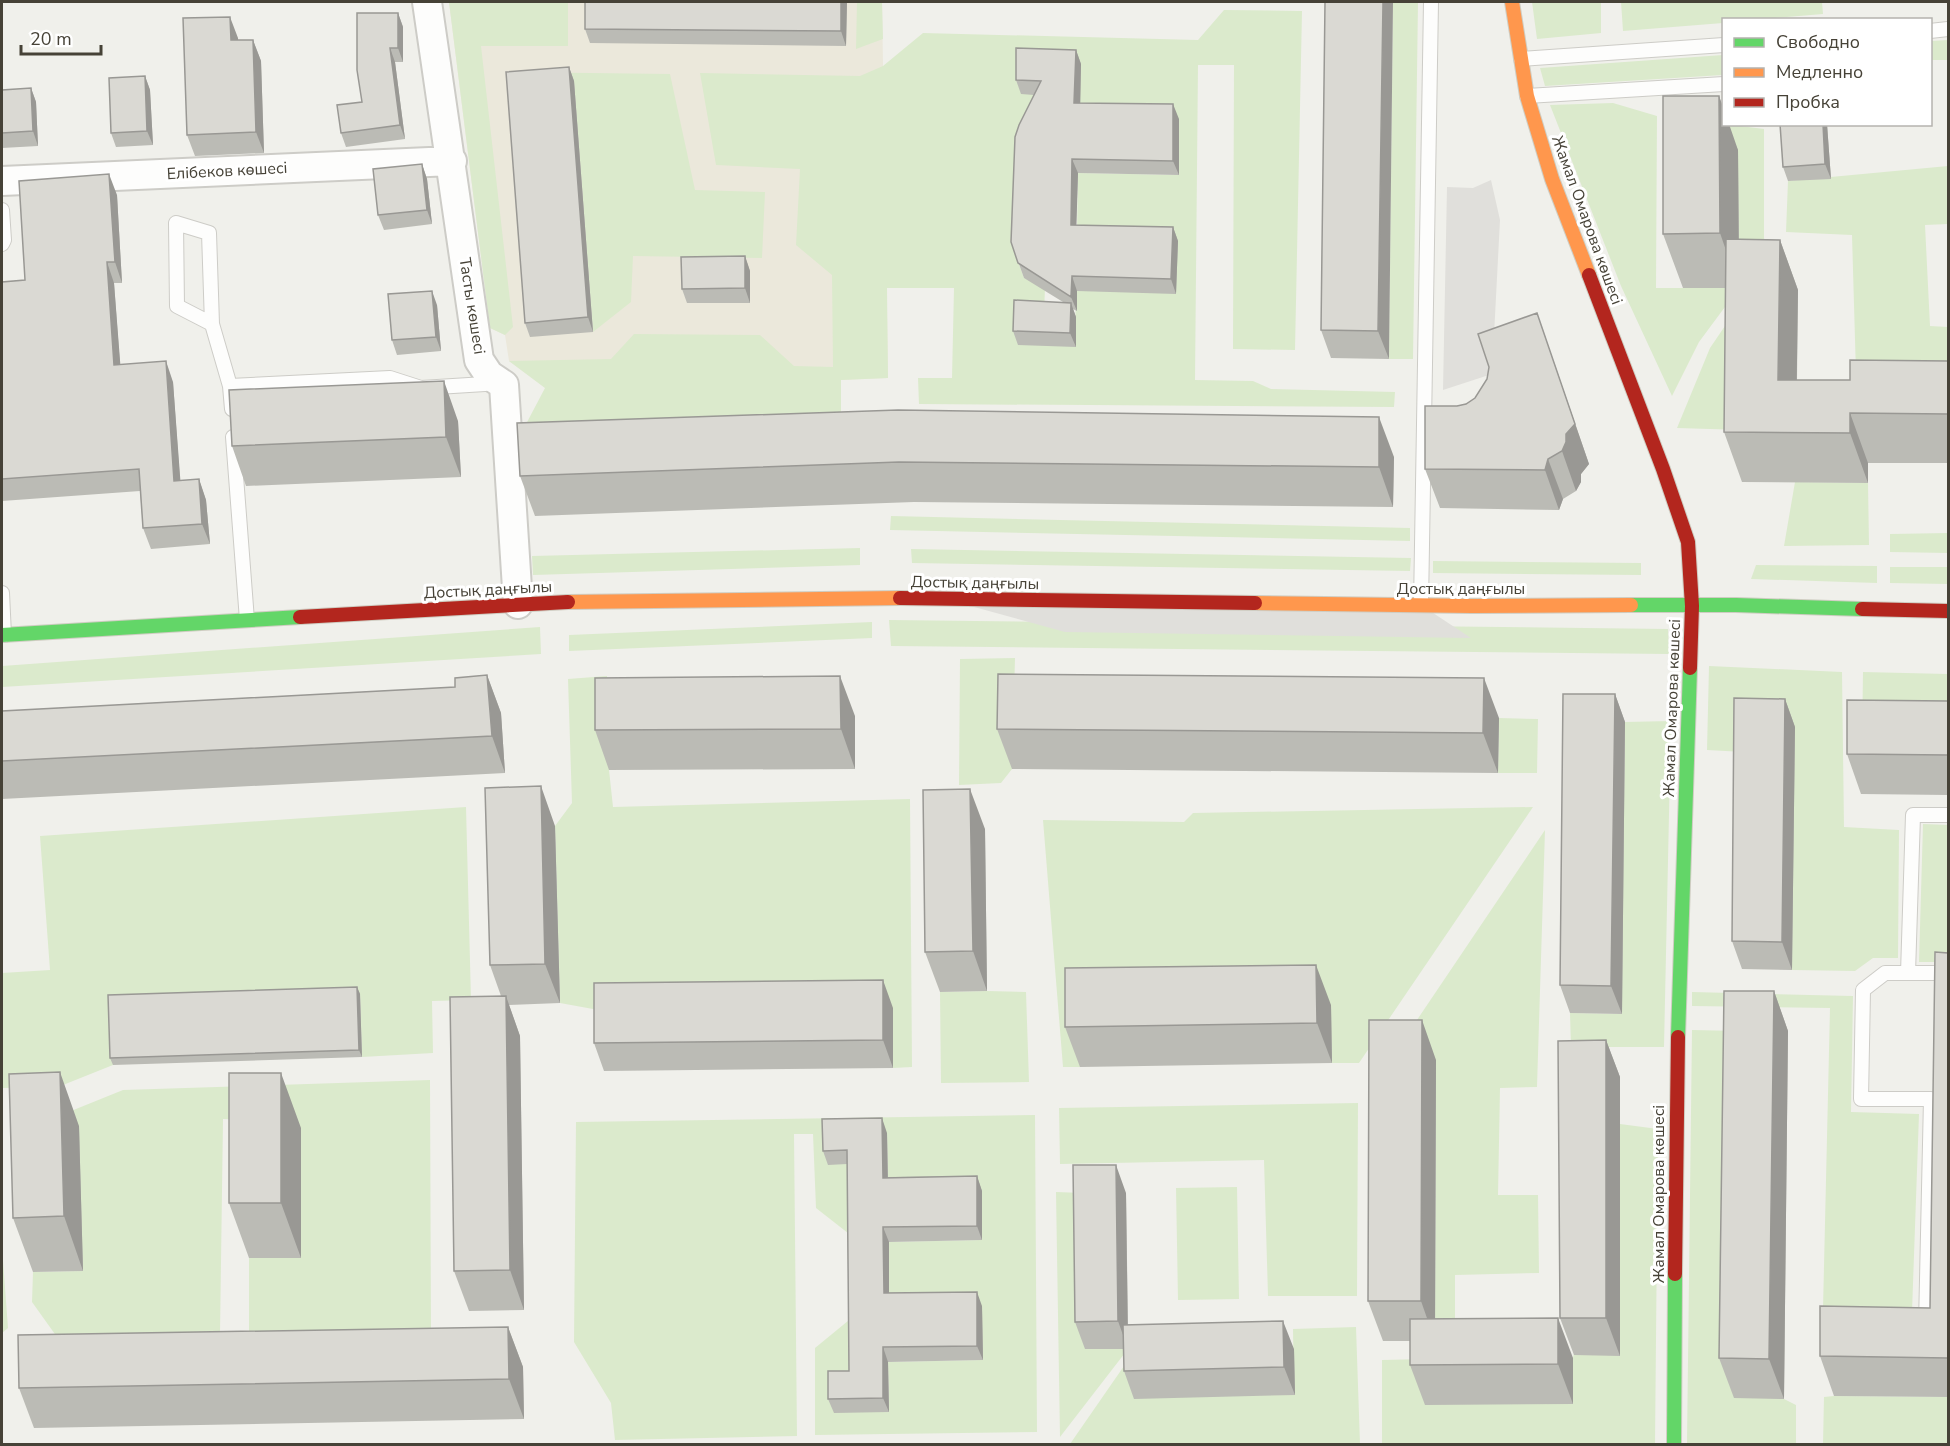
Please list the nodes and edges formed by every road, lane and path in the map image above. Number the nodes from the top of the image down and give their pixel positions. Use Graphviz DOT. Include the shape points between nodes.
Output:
graph roads {
  1 [pos="427,2"];
  2 [pos="1431,2"];
  3 [pos="1512,2"];
  4 [pos="1948,29"];
  5 [pos="1932,31"];
  6 [pos="1722,45"];
  7 [pos="1521,58"];
  8 [pos="1722,84"];
  9 [pos="1527,96"];
  10 [pos="452,161"];
  11 [pos="2,181"];
  12 [pos="2,210"];
  13 [pos="2,244"];
  14 [pos="212,324"];
  15 [pos="485,384"];
  16 [pos="230,386"];
  17 [pos="2,593"];
  18 [pos="518,604"];
  19 [pos="1421,605"];
  20 [pos="1692,606"];
  21 [pos="1948,610"];
  22 [pos="247,620"];
  23 [pos="3,635"];
  24 [pos="1948,815"];
  25 [pos="1948,972"];
  26 [pos="1908,973"];
  27 [pos="1926,1325"];
  28 [pos="1674,1444"];
  1 -- 10 [label="street, Тасты көшесі"];
  2 -- 19 [label="lane"];
  3 -- 7 [label="main road, Жамал Омарова көшесі"];
  4 -- 5 [label="lane"];
  6 -- 7 [label="lane"];
  7 -- 9 [label="main road, Жамал Омарова көшесі"];
  8 -- 9 [label="lane"];
  9 -- 20 [label="main road, Жамал Омарова көшесі" via="1552,179 1688,542"];
  10 -- 11 [label="street, Елібеков көшесі"];
  10 -- 18 [label="street, Тасты көшесі" via="479,360 489,375 504,385"];
  12 -- 13 [label="lane"];
  14 -- 14 [label="lane" via="177,306 176,223 209,232"];
  14 -- 16 [label="lane"];
  15 -- 16 [label="lane" via="421,388 390,378"];
  16 -- 22 [label="lane"];
  17 -- 23 [label="lane"];
  18 -- 19 [label="main road, Достық даңғылы" via="884,598"];
  18 -- 22 [label="main road, Достық даңғылы"];
  19 -- 20 [label="main road, Достық даңғылы"];
  20 -- 21 [label="main road, Достық даңғылы"];
  20 -- 28 [label="main road, Жамал Омарова көшесі" via="1677,1061"];
  22 -- 23 [label="main road, Достық даңғылы"];
  24 -- 26 [label="lane" via="1913,815"];
  25 -- 26 [label="lane"];
  26 -- 27 [label="lane" via="1884,973 1863,990 1861,1099 1931,1099"];
}
